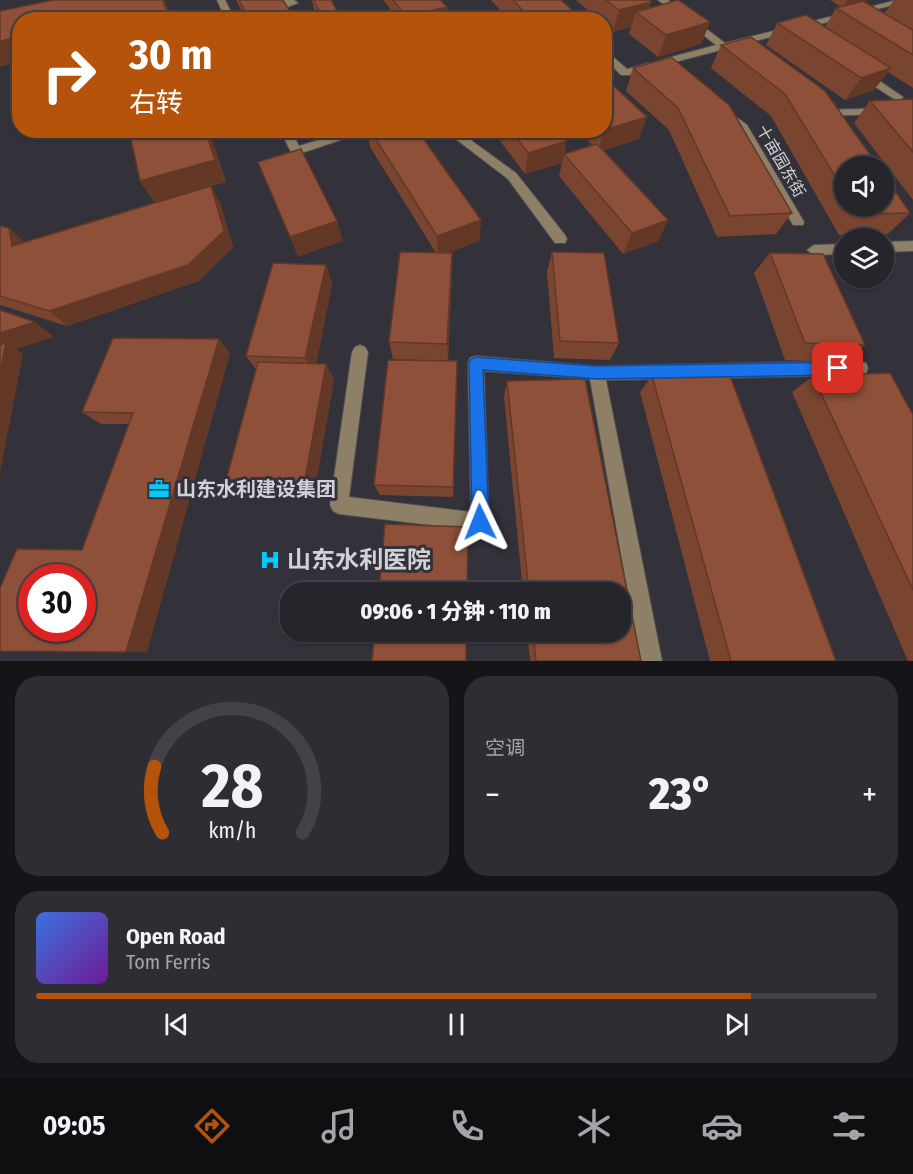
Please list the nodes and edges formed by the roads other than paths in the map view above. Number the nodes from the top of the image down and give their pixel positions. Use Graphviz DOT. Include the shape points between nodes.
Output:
graph roads {
  1 [pos="282,0"];
  2 [pos="662,0"];
  3 [pos="908,0"];
  4 [pos="294,3"];
  5 [pos="846,16"];
  6 [pos="855,21"];
  7 [pos="793,29"];
  8 [pos="803,35"];
  9 [pos="723,46"];
  10 [pos="612,60"];
  11 [pos="668,61"];
  12 [pos="850,66"];
  13 [pos="684,76"];
  14 [pos="898,97"];
  15 [pos="718,106"];
  16 [pos="908,110"];
  17 [pos="824,113"];
  18 [pos="913,121"];
  19 [pos="289,138"];
  20 [pos="339,138"];
  21 [pos="460,138"];
  22 [pos="798,222"];
  23 [pos="560,239"];
  24 [pos="913,246"];
  25 [pos="894,247"];
  26 [pos="834,249"];
  27 [pos="814,250"];
  28 [pos="360,352"];
  29 [pos="860,368"];
  30 [pos="597,372"];
  31 [pos="651,661"];
  1 -- 4 [label="street" via="285,5"];
  2 -- 9 [label="street"];
  3 -- 5 [label="street"];
  5 -- 6 [label="street"];
  5 -- 7 [label="street"];
  7 -- 8 [label="street"];
  7 -- 9 [label="street"];
  9 -- 11 [label="street"];
  10 -- 11 [label="street" via="625,73"];
  11 -- 13 [label="street"];
  12 -- 14 [label="street"];
  15 -- 22 [label="street, 十亩园东街" via="743,128"];
  16 -- 17 [label="street"];
  16 -- 18 [label="street"];
  19 -- 20 [label="street" via="296,151"];
  21 -- 23 [label="street" via="512,176"];
  24 -- 25 [label="street"];
  26 -- 27 [label="street"];
  28 -- 30 [label="street" via="339,505 480,522 476,363"];
  29 -- 30 [label="street"];
  30 -- 31 [label="street"];
}
